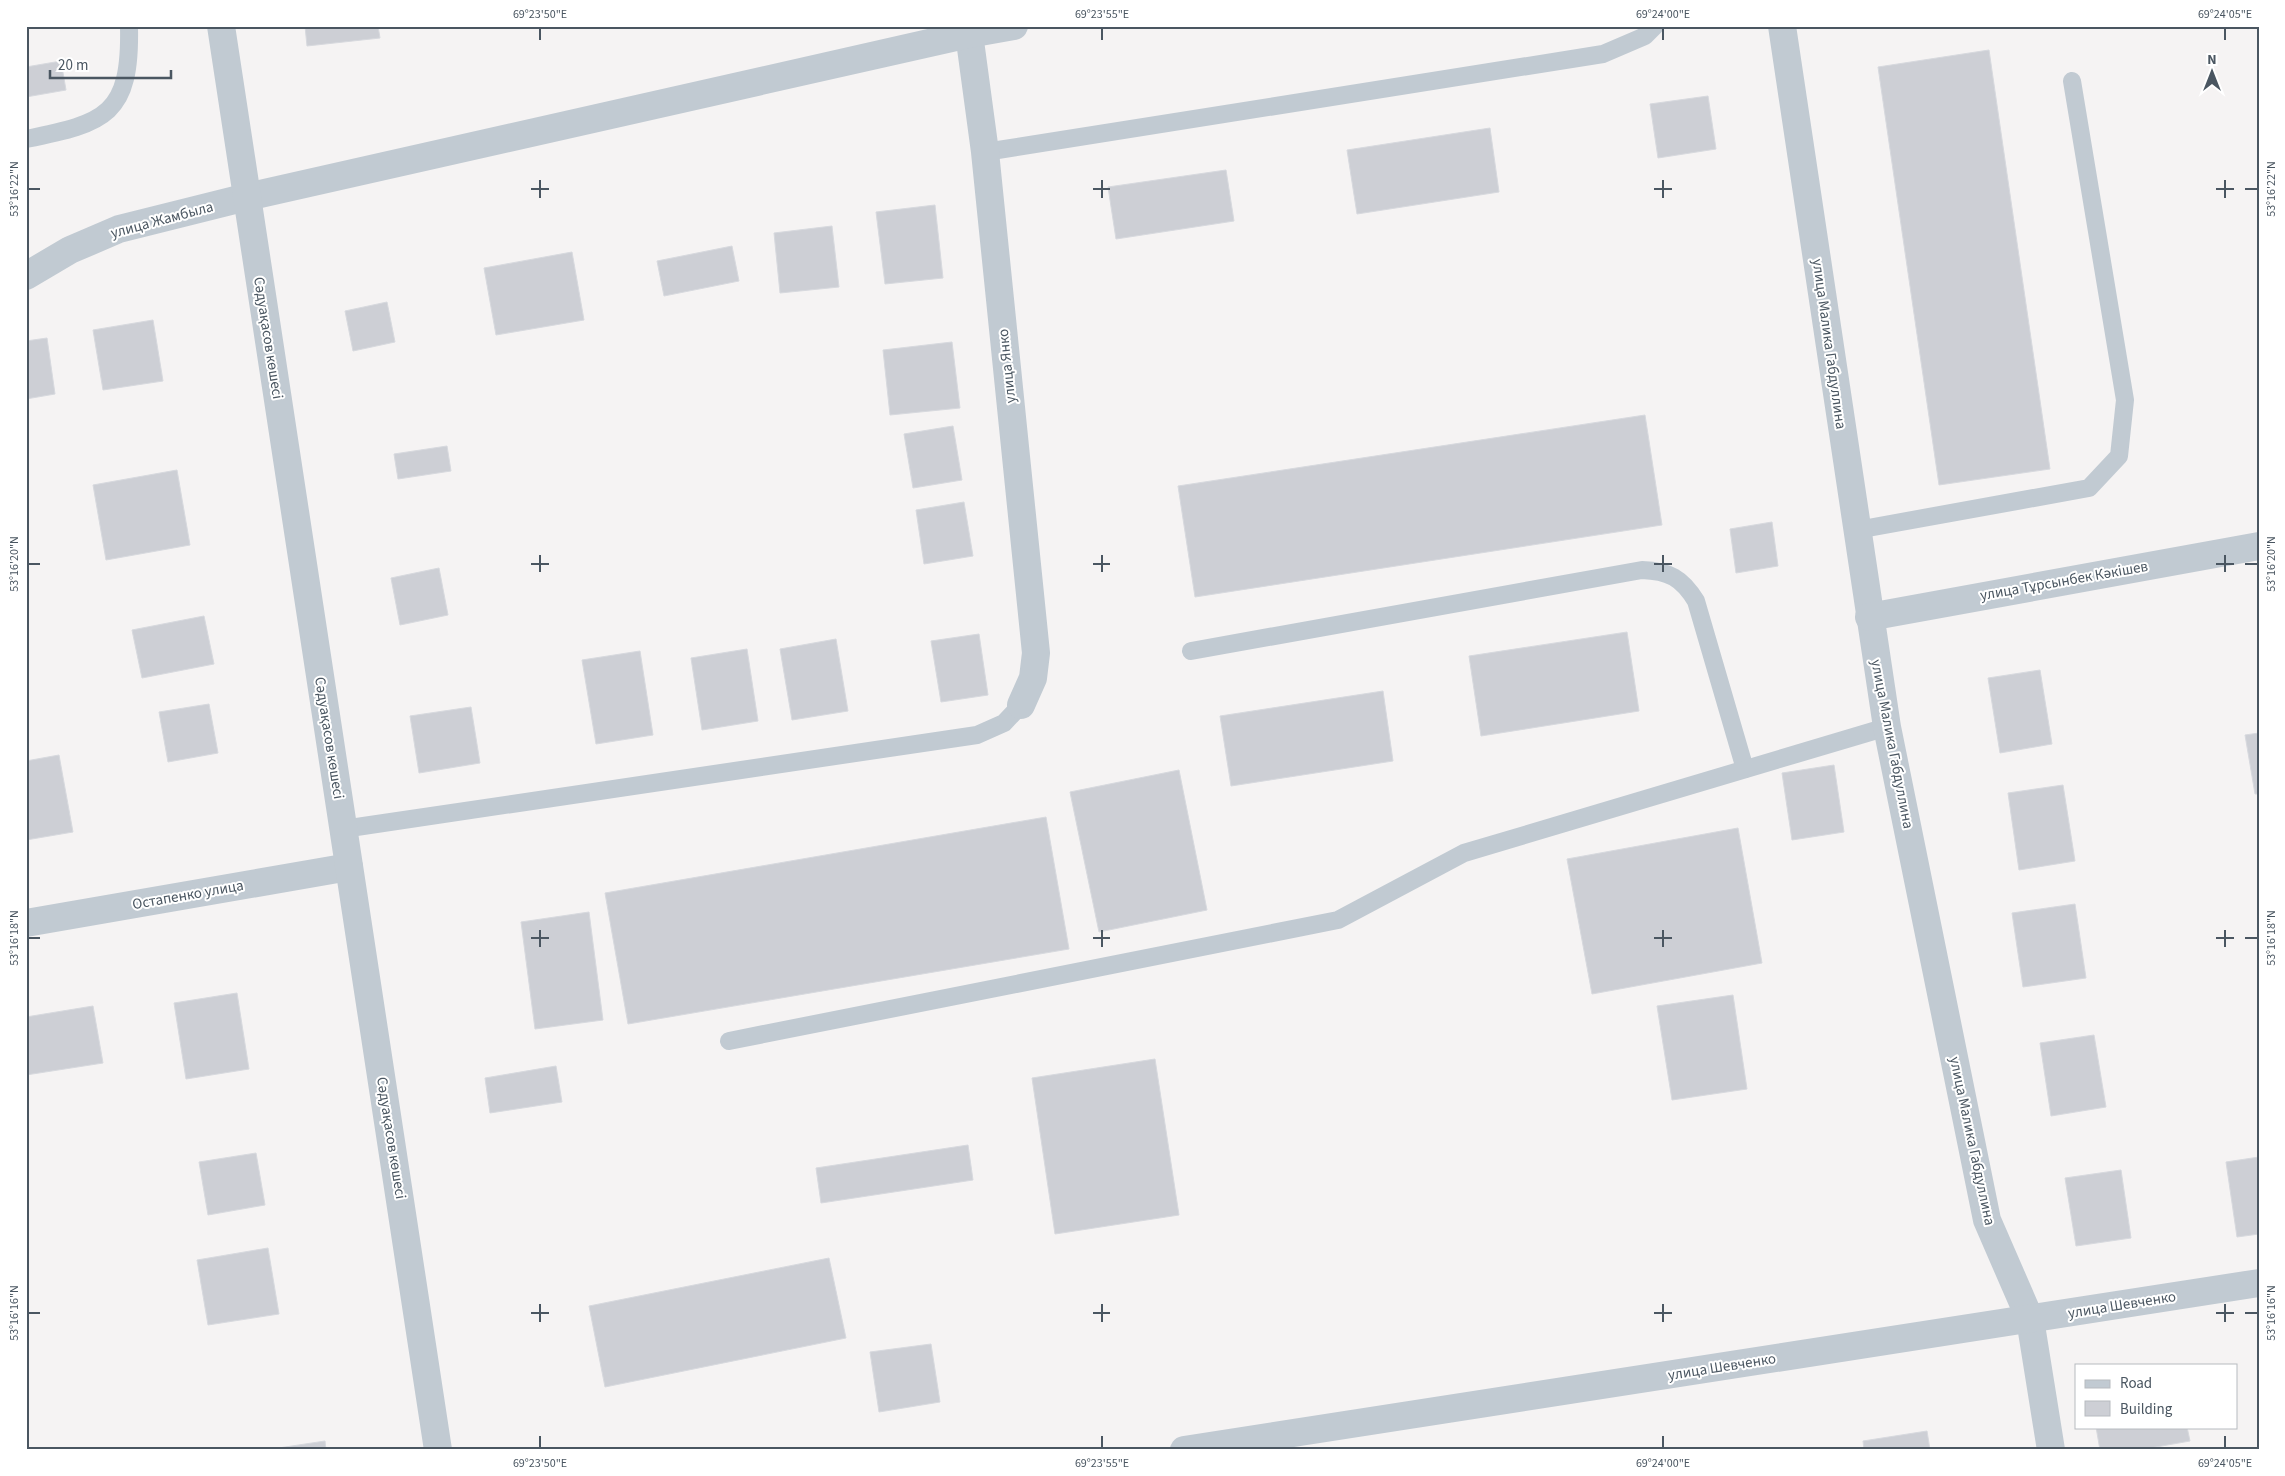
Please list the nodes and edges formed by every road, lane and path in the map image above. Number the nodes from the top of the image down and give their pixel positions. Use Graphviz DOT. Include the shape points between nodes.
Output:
graph roads {
  1 [pos="129,26"];
  2 [pos="220,26"];
  3 [pos="1014,26"];
  4 [pos="1655,26"];
  5 [pos="1782,26"];
  6 [pos="969,30"];
  7 [pos="2072,81"];
  8 [pos="26,139"];
  9 [pos="986,152"];
  10 [pos="247,197"];
  11 [pos="26,276"];
  12 [pos="1857,530"];
  13 [pos="2259,546"];
  14 [pos="1869,617"];
  15 [pos="1191,651"];
  16 [pos="1022,705"];
  17 [pos="1887,727"];
  18 [pos="1745,770"];
  19 [pos="343,829"];
  20 [pos="349,867"];
  21 [pos="26,923"];
  22 [pos="729,1041"];
  23 [pos="2259,1283"];
  24 [pos="2030,1319"];
  25 [pos="1262,1444"];
  26 [pos="438,1450"];
  27 [pos="1184,1450"];
  28 [pos="2051,1450"];
  1 -- 8 [label="lane" via="126,75 118,98 104,114 83,126"];
  2 -- 10 [label="street, Сәдуақасов көшесі"];
  3 -- 6 [label="street, улица Жамбыла"];
  4 -- 9 [label="lane" via="1645,36 1603,54"];
  5 -- 12 [label="street, улица Малика Габдуллина"];
  6 -- 9 [label="street, улица Янко"];
  6 -- 10 [label="street, улица Жамбыла"];
  7 -- 12 [label="lane" via="2125,400 2119,456 2089,488"];
  9 -- 16 [label="street, улица Янко" via="1036,653 1033,678"];
  10 -- 11 [label="street, улица Жамбыла" via="119,229 70,250"];
  10 -- 19 [label="street, Сәдуақасов көшесі"];
  12 -- 14 [label="street, улица Малика Габдуллина"];
  13 -- 14 [label="street, улица Тұрсынбек Кәкішев"];
  14 -- 17 [label="street, улица Малика Габдуллина"];
  15 -- 18 [label="lane" via="1642,570 1660,570 1688,587 1696,601"];
  16 -- 19 [label="lane" via="1004,723 977,735"];
  17 -- 18 [label="lane"];
  17 -- 24 [label="street, улица Малика Габдуллина" via="1987,1220"];
  18 -- 22 [label="lane" via="1464,853 1338,920"];
  19 -- 20 [label="street, Сәдуақасов көшесі"];
  20 -- 21 [label="street, Остапенко улица"];
  20 -- 26 [label="street, Сәдуақасов көшесі"];
  23 -- 24 [label="street, улица Шевченко"];
  24 -- 25 [label="street, улица Шевченко"];
  24 -- 28 [label="street, улица Малика Габдуллина"];
  25 -- 27 [label="street, улица Шевченко"];
}
